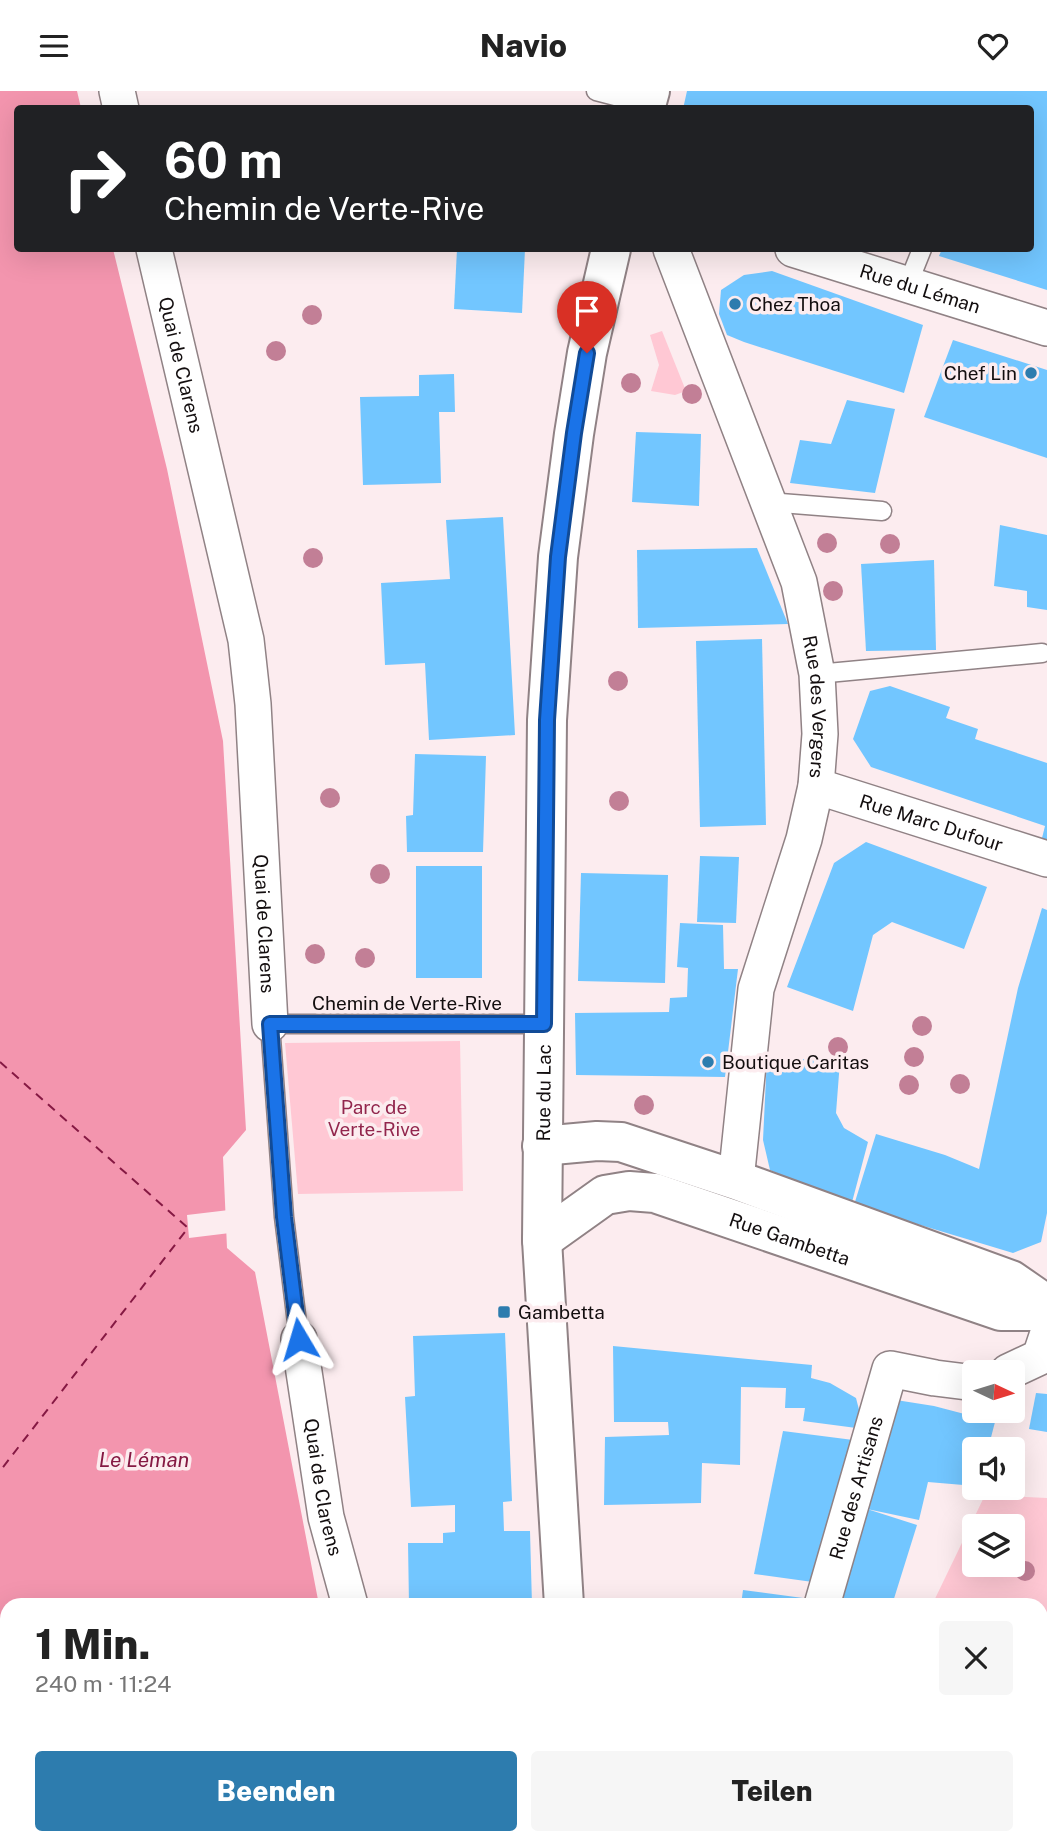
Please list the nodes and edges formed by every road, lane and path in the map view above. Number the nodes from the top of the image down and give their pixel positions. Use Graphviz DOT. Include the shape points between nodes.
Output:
graph roads {
  1 [pos="596,91"];
  2 [pos="647,101"];
  3 [pos="155,252"];
  4 [pos="610,252"];
  5 [pos="672,252"];
  6 [pos="803,252"];
  7 [pos="921,252"];
  8 [pos="908,284"];
  9 [pos="1047,328"];
  10 [pos="768,502"];
  11 [pos="881,511"];
  12 [pos="1042,653"];
  13 [pos="817,674"];
  14 [pos="816,786"];
  15 [pos="1047,859"];
  16 [pos="270,1024"];
  17 [pos="544,1024"];
  18 [pos="542,1146"];
  19 [pos="736,1180"];
  20 [pos="542,1240"];
  21 [pos="1047,1305"];
  22 [pos="1047,1311"];
  23 [pos="1047,1336"];
  24 [pos="299,1339"];
  25 [pos="1026,1364"];
  26 [pos="962,1381"];
  27 [pos="348,1598"];
  28 [pos="564,1598"];
  29 [pos="824,1598"];
  1 -- 2 [label="lane"];
  3 -- 16 [label="street, Quai de Clarens" via="246,640"];
  4 -- 17 [label="main road, Rue du Lac" via="587,353 558,557 547,720"];
  5 -- 10 [label="street, Rue des Vergers"];
  6 -- 8 [label="street, Rue du Léman"];
  7 -- 8 [label="lane"];
  8 -- 9 [label="street, Rue du Léman"];
  10 -- 11 [label="lane"];
  10 -- 13 [label="street, Rue des Vergers" via="799,582"];
  12 -- 13 [label="lane"];
  13 -- 14 [label="street, Rue des Vergers" via="820,734"];
  14 -- 15 [label="street, Rue Marc Dufour"];
  14 -- 19 [label="street, Rue des Vergers" via="804,839 756,989"];
  16 -- 17 [label="lane, Chemin de Verte-Rive"];
  16 -- 24 [label="lane, Quai de Clarens" via="280,1176"];
  17 -- 18 [label="main road, Rue du Lac"];
  18 -- 19 [label="main road, Rue Gambetta" via="621,1142"];
  18 -- 20 [label="main road, Rue du Lac"];
  19 -- 21 [label="main road, Rue Gambetta" via="1011,1280"];
  20 -- 22 [label="main road, Rue Gambetta" via="605,1195 655,1193 1001,1311"];
  20 -- 28 [label="main road, Rue du Lac"];
  23 -- 25 [label="street" via="1040,1357"];
  24 -- 27 [label="street, Quai de Clarens" via="326,1517"];
  26 -- 29 [label="street, Rue des Artisans" via="890,1369"];
}
